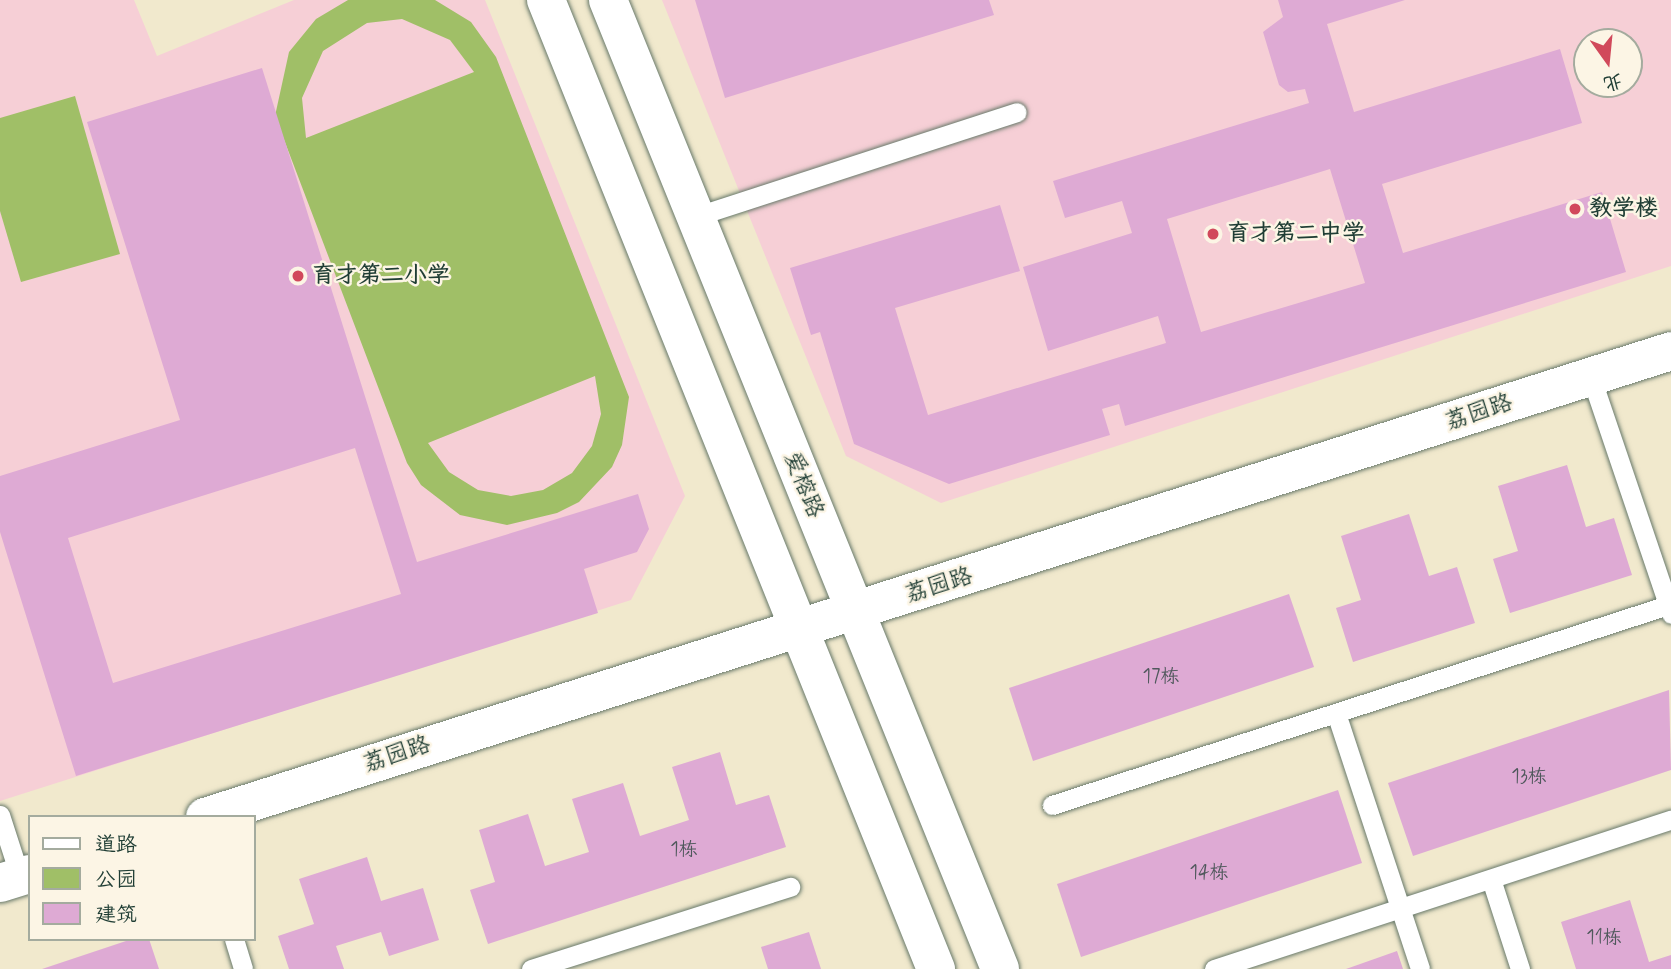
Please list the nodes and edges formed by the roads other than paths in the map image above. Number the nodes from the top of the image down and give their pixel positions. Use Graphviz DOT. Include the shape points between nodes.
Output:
graph roads {
  1 [pos="546,0"];
  2 [pos="608,0"];
  3 [pos="1017,113"];
  4 [pos="697,216"];
  5 [pos="1671,351"];
  6 [pos="1591,377"];
  7 [pos="1664,570"];
  8 [pos="1670,610"];
  9 [pos="854,612"];
  10 [pos="799,628"];
  11 [pos="1336,713"];
  12 [pos="1052,804"];
  13 [pos="211,815"];
  14 [pos="0,816"];
  15 [pos="1671,820"];
  16 [pos="17,878"];
  17 [pos="1491,879"];
  18 [pos="790,887"];
  19 [pos="1400,908"];
  20 [pos="235,941"];
  21 [pos="243,969"];
  22 [pos="531,969"];
  23 [pos="936,969"];
  24 [pos="1000,969"];
  25 [pos="1214,969"];
  26 [pos="1420,969"];
  27 [pos="1520,969"];
  1 -- 10 [label="street"];
  2 -- 4 [label="street, 爱榕路"];
  3 -- 4 [label="lane"];
  4 -- 9 [label="street, 爱榕路"];
  5 -- 6 [label="street, 荔园路"];
  6 -- 7 [label="lane"];
  6 -- 9 [label="street, 荔园路"];
  7 -- 8 [label="lane"];
  8 -- 11 [label="lane"];
  9 -- 10 [label="street, 荔园路"];
  9 -- 24 [label="street, 爱榕路"];
  10 -- 13 [label="street, 荔园路"];
  10 -- 23 [label="street"];
  11 -- 12 [label="lane"];
  11 -- 19 [label="lane"];
  14 -- 16 [label="lane"];
  15 -- 17 [label="lane"];
  17 -- 19 [label="lane"];
  17 -- 27 [label="lane"];
  18 -- 22 [label="lane"];
  19 -- 25 [label="lane"];
  19 -- 26 [label="lane"];
  20 -- 21 [label="lane"];
}
